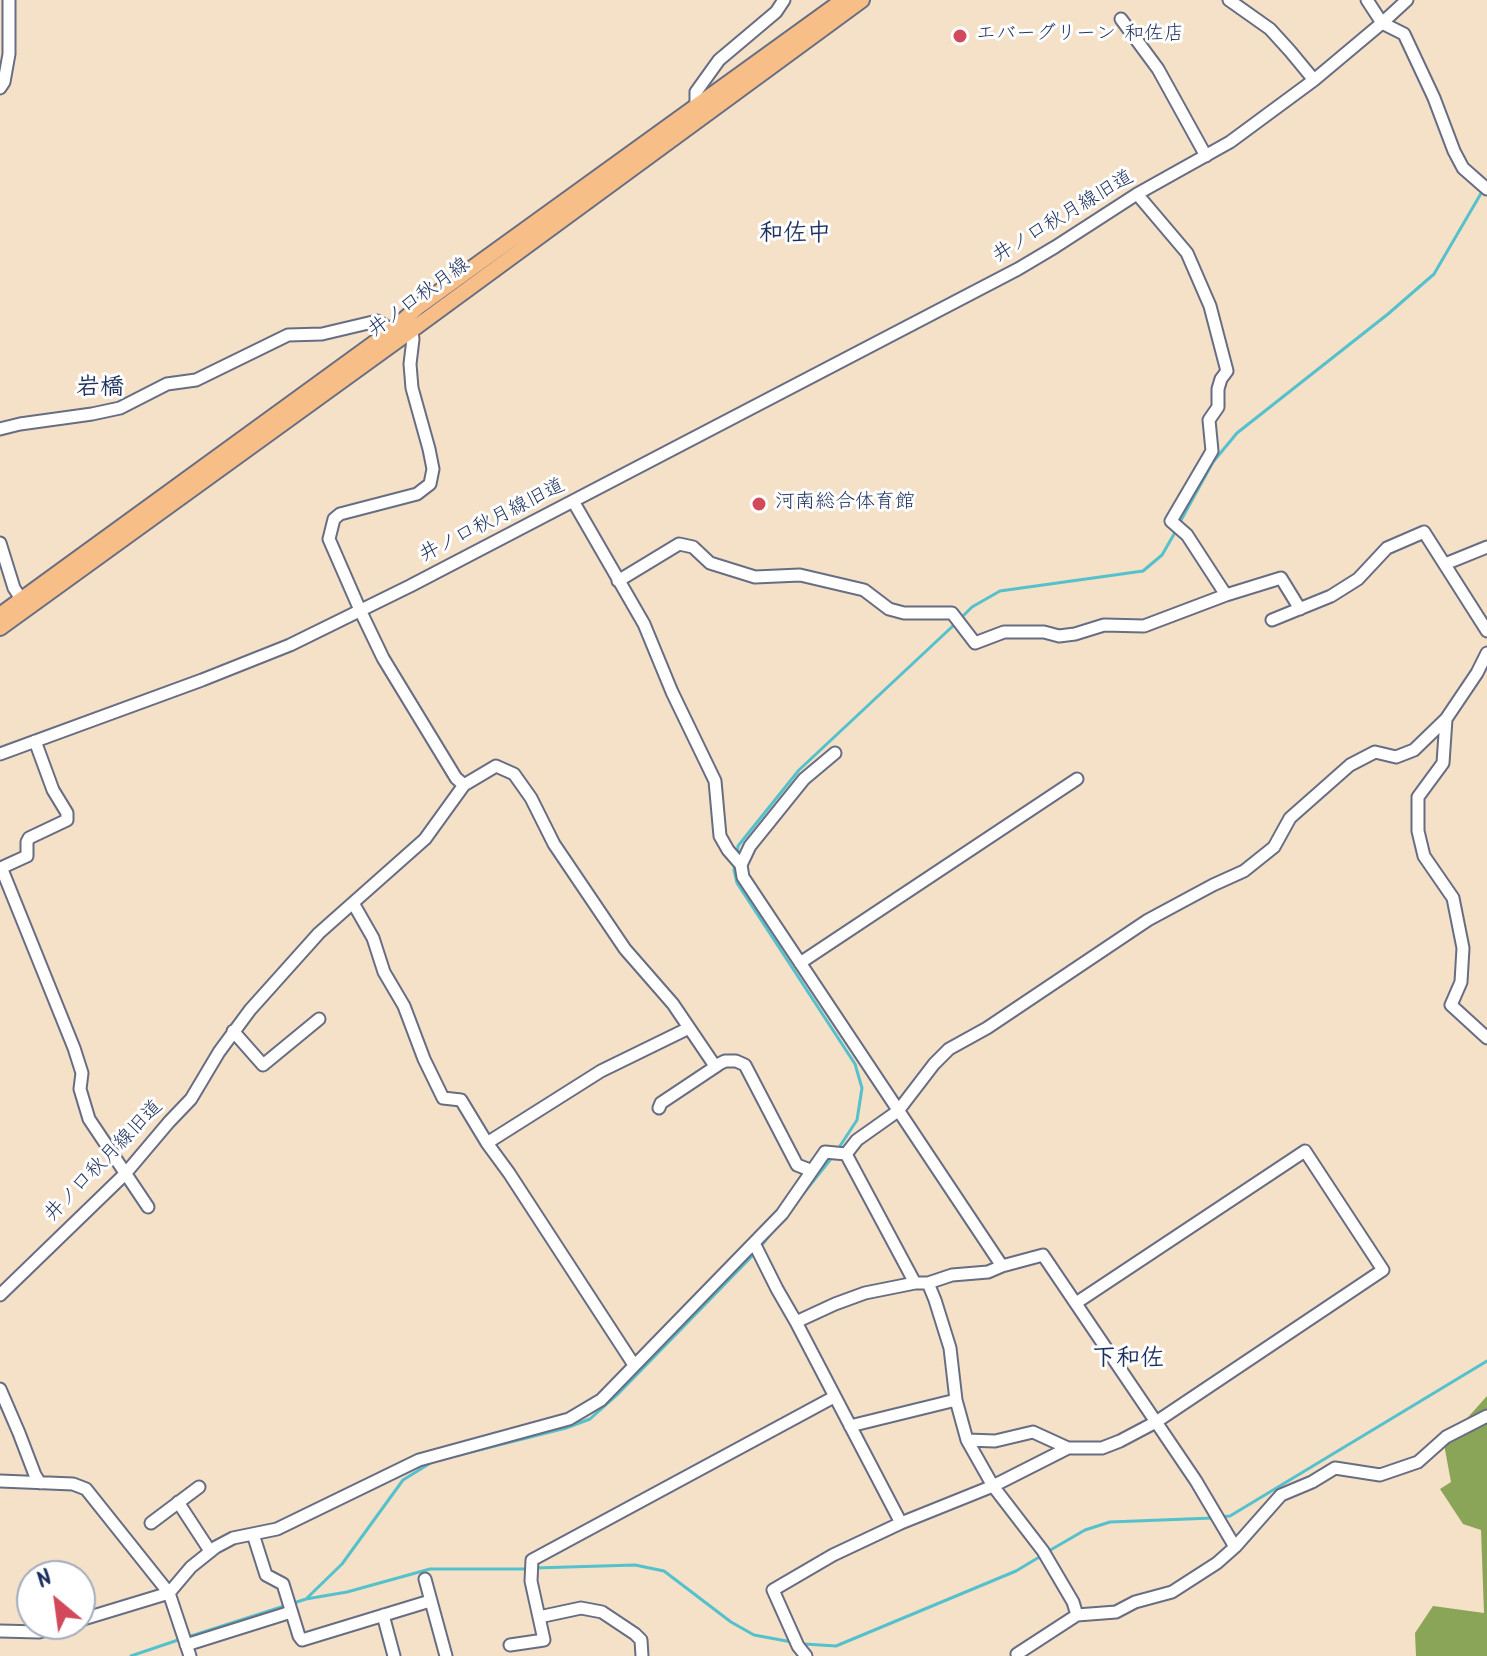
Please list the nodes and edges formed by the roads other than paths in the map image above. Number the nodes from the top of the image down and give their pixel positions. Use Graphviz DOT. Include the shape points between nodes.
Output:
graph roads {
  1 [pos="9,0"];
  2 [pos="784,0"];
  3 [pos="843,0"];
  4 [pos="862,0"];
  5 [pos="1229,0"];
  6 [pos="1367,0"];
  7 [pos="1407,0"];
  8 [pos="1121,19"];
  9 [pos="1382,23"];
  10 [pos="1314,80"];
  11 [pos="0,88"];
  12 [pos="700,110"];
  13 [pos="1206,156"];
  14 [pos="1483,186"];
  15 [pos="1137,194"];
  16 [pos="409,324"];
  17 [pos="392,330"];
  18 [pos="0,429"];
  19 [pos="573,501"];
  20 [pos="0,543"];
  21 [pos="1487,547"];
  22 [pos="1445,564"];
  23 [pos="618,581"];
  24 [pos="1226,595"];
  25 [pos="24,604"];
  26 [pos="1300,609"];
  27 [pos="360,610"];
  28 [pos="0,615"];
  29 [pos="1272,620"];
  30 [pos="0,628"];
  31 [pos="1487,631"];
  32 [pos="1487,653"];
  33 [pos="1446,719"];
  34 [pos="35,741"];
  35 [pos="835,753"];
  36 [pos="0,754"];
  37 [pos="1077,779"];
  38 [pos="464,785"];
  39 [pos="741,865"];
  40 [pos="353,903"];
  41 [pos="800,963"];
  42 [pos="319,1019"];
  43 [pos="689,1028"];
  44 [pos="233,1031"];
  45 [pos="1487,1038"];
  46 [pos="718,1065"];
  47 [pos="659,1108"];
  48 [pos="898,1111"];
  49 [pos="487,1143"];
  50 [pos="844,1154"];
  51 [pos="810,1170"];
  52 [pos="125,1174"];
  53 [pos="148,1207"];
  54 [pos="754,1243"];
  55 [pos="1002,1266"];
  56 [pos="921,1283"];
  57 [pos="0,1295"];
  58 [pos="1076,1303"];
  59 [pos="796,1322"];
  60 [pos="634,1365"];
  61 [pos="0,1389"];
  62 [pos="834,1397"];
  63 [pos="956,1400"];
  64 [pos="1487,1416"];
  65 [pos="1156,1422"];
  66 [pos="850,1426"];
  67 [pos="967,1440"];
  68 [pos="1068,1448"];
  69 [pos="0,1481"];
  70 [pos="40,1483"];
  71 [pos="993,1486"];
  72 [pos="199,1487"];
  73 [pos="178,1502"];
  74 [pos="151,1523"];
  75 [pos="901,1523"];
  76 [pos="253,1534"];
  77 [pos="1235,1547"];
  78 [pos="210,1551"];
  79 [pos="425,1579"];
  80 [pos="169,1593"];
  81 [pos="430,1601"];
  82 [pos="291,1612"];
  83 [pos="96,1615"];
  84 [pos="383,1615"];
  85 [pos="1077,1615"];
  86 [pos="539,1617"];
  87 [pos="510,1645"];
  88 [pos="188,1650"];
  89 [pos="394,1656"];
  90 [pos="446,1656"];
  91 [pos="642,1656"];
  92 [pos="806,1656"];
  93 [pos="1018,1656"];
  1 -- 11 [label="street" via="9,54"];
  2 -- 12 [label="street" via="719,60 696,92"];
  3 -- 12 [label="main road, 井ノ口秋月線"];
  4 -- 12 [label="main road, 井ノ口秋月線"];
  5 -- 10 [label="street" via="1270,29"];
  6 -- 9 [label="street"];
  7 -- 9 [label="street, 井ノ口秋月線旧道"];
  8 -- 13 [label="street" via="1158,69"];
  9 -- 10 [label="street, 井ノ口秋月線旧道"];
  9 -- 14 [label="street" via="1404,34 1454,151"];
  10 -- 13 [label="street, 井ノ口秋月線旧道"];
  12 -- 16 [label="main road, 井ノ口秋月線"];
  13 -- 15 [label="street, 井ノ口秋月線旧道"];
  15 -- 19 [label="street, 井ノ口秋月線旧道" via="1018,269"];
  15 -- 24 [label="street" via="1187,253 1210,306 1227,371 1209,420 1212,451 1171,521 1187,535"];
  16 -- 17 [label="main road, 井ノ口秋月線"];
  16 -- 25 [label="main road, 井ノ口秋月線"];
  16 -- 27 [label="street" via="412,388 433,469 430,484 417,494 334,519 329,539"];
  17 -- 18 [label="street" via="377,321 322,334 288,335 196,380 167,384 120,408"];
  17 -- 25 [label="main road, 井ノ口秋月線"];
  19 -- 23 [label="street"];
  19 -- 27 [label="street, 井ノ口秋月線旧道"];
  20 -- 25 [label="street"];
  21 -- 22 [label="street"];
  22 -- 26 [label="street" via="1424,532 1387,548 1358,579"];
  22 -- 31 [label="street"];
  23 -- 24 [label="street" via="679,544 693,547 710,563 755,577 800,575 864,590 889,609 904,613 952,613 975,643 1004,632 1059,636 1104,625 1144,626"];
  23 -- 39 [label="street" via="644,624 715,781 720,836"];
  24 -- 26 [label="street" via="1281,578"];
  25 -- 28 [label="main road, 井ノ口秋月線"];
  25 -- 30 [label="main road, 井ノ口秋月線"];
  26 -- 29 [label="street"];
  27 -- 34 [label="street, 井ノ口秋月線旧道" via="290,645"];
  27 -- 38 [label="street" via="383,658"];
  32 -- 33 [label="street"];
  33 -- 45 [label="street" via="1443,763 1418,797 1418,831 1424,856 1453,898 1463,948 1461,982 1451,1005"];
  33 -- 48 [label="street" via="1414,750 1396,757 1375,752 1350,765 1290,818 1274,847 1244,871 1148,920 949,1049"];
  34 -- 36 [label="street, 井ノ口秋月線旧道"];
  34 -- 52 [label="street" via="67,820 29,838 27,856 3,867 3,872 74,1048 89,1119"];
  35 -- 39 [label="street" via="804,779"];
  37 -- 41 [label="street"];
  38 -- 40 [label="street, 井ノ口秋月線旧道" via="425,839"];
  38 -- 43 [label="street" via="496,766 514,774 625,949"];
  39 -- 41 [label="street" via="743,877"];
  40 -- 44 [label="street, 井ノ口秋月線旧道" via="319,933"];
  40 -- 49 [label="street" via="443,1098 461,1100"];
  41 -- 48 [label="street"];
  42 -- 44 [label="street" via="263,1065"];
  43 -- 46 [label="street"];
  43 -- 49 [label="street" via="601,1071"];
  44 -- 52 [label="street, 井ノ口秋月線旧道" via="191,1099"];
  46 -- 47 [label="street"];
  46 -- 51 [label="street" via="745,1065 797,1165"];
  48 -- 50 [label="street"];
  48 -- 55 [label="street"];
  49 -- 60 [label="street"];
  50 -- 51 [label="street" via="825,1152"];
  50 -- 56 [label="street"];
  51 -- 54 [label="street" via="782,1214"];
  52 -- 53 [label="street"];
  52 -- 57 [label="street, 井ノ口秋月線旧道"];
  54 -- 59 [label="street"];
  54 -- 60 [label="street"];
  55 -- 56 [label="street"];
  55 -- 58 [label="street" via="1043,1255"];
  56 -- 59 [label="street" via="865,1293"];
  56 -- 63 [label="street" via="935,1300 950,1348"];
  58 -- 65 [label="street"];
  58 -- 65 [label="street" via="1305,1151 1383,1270"];
  59 -- 62 [label="street"];
  60 -- 76 [label="street" via="601,1400 569,1419 419,1460 277,1529"];
  61 -- 70 [label="street"];
  62 -- 66 [label="street"];
  62 -- 86 [label="street" via="532,1560"];
  63 -- 66 [label="street"];
  63 -- 67 [label="street"];
  64 -- 77 [label="street" via="1446,1437 1418,1462 1380,1475 1335,1468 1281,1495"];
  65 -- 68 [label="street" via="1102,1448"];
  65 -- 77 [label="street"];
  66 -- 75 [label="street"];
  67 -- 68 [label="street" via="995,1441 1033,1432"];
  67 -- 71 [label="street"];
  68 -- 71 [label="street"];
  69 -- 70 [label="street"];
  70 -- 80 [label="street" via="86,1489"];
  71 -- 75 [label="street"];
  71 -- 85 [label="street" via="1043,1551"];
  72 -- 73 [label="street"];
  73 -- 74 [label="street"];
  73 -- 78 [label="street"];
  75 -- 92 [label="street" via="773,1590"];
  76 -- 78 [label="street"];
  76 -- 82 [label="street" via="266,1575 283,1584"];
  77 -- 85 [label="street" via="1172,1592 1116,1612"];
  78 -- 80 [label="street"];
  79 -- 81 [label="street"];
  80 -- 83 [label="street"];
  80 -- 88 [label="street"];
  81 -- 84 [label="street"];
  81 -- 90 [label="street"];
  82 -- 84 [label="street" via="302,1640"];
  82 -- 88 [label="street"];
  84 -- 89 [label="street"];
  85 -- 93 [label="street"];
  86 -- 87 [label="street" via="544,1640"];
  86 -- 91 [label="street" via="581,1608 602,1612 641,1640"];
}
